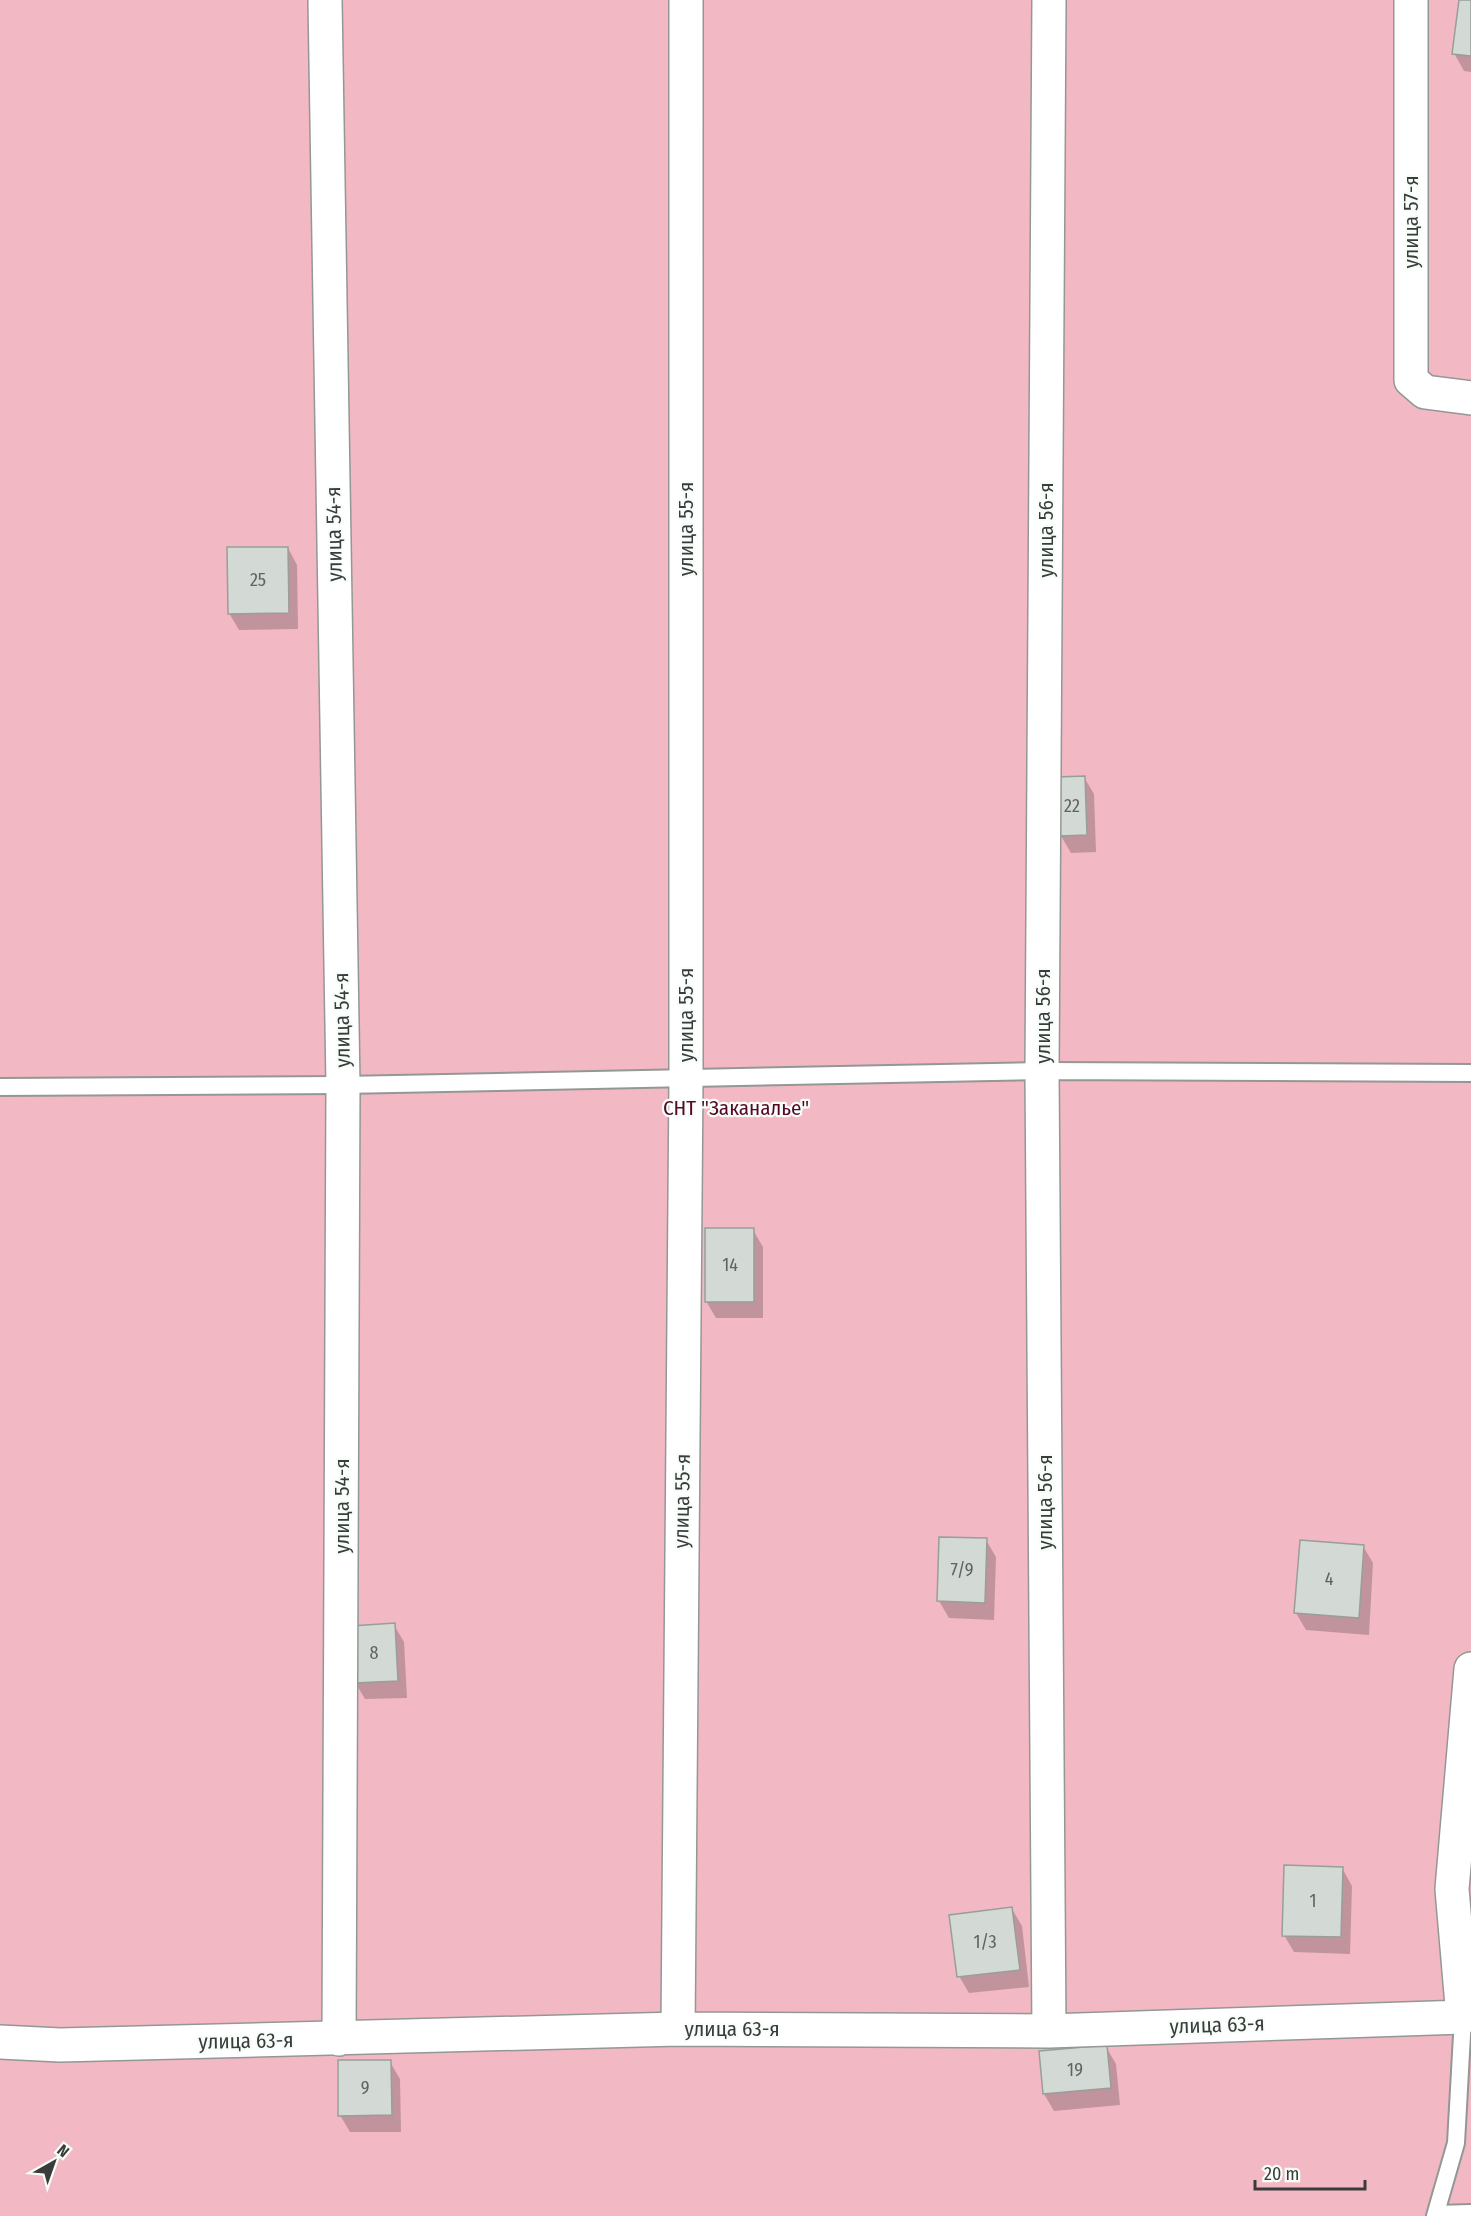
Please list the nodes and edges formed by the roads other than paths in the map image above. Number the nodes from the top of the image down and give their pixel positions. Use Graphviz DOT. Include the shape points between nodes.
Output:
graph roads {
  1 [pos="325,0"];
  2 [pos="686,0"];
  3 [pos="1050,0"];
  4 [pos="1411,0"];
  5 [pos="1471,398"];
  6 [pos="1042,1071"];
  7 [pos="1471,1073"];
  8 [pos="686,1079"];
  9 [pos="343,1085"];
  10 [pos="0,1087"];
  11 [pos="1471,1669"];
  12 [pos="1463,2017"];
  13 [pos="678,2029"];
  14 [pos="1049,2031"];
  15 [pos="339,2039"];
  16 [pos="0,2042"];
  17 [pos="1471,2213"];
  18 [pos="1435,2215"];
  1 -- 9 [label="street, улица 54-я"];
  2 -- 8 [label="street, улица 55-я"];
  3 -- 6 [label="street, улица 56-я"];
  4 -- 5 [label="street, улица 57-я" via="1411,380 1425,392"];
  6 -- 7 [label="lane"];
  6 -- 8 [label="lane"];
  6 -- 14 [label="street, улица 56-я"];
  8 -- 9 [label="lane"];
  8 -- 13 [label="street, улица 55-я"];
  9 -- 10 [label="lane"];
  9 -- 15 [label="street, улица 54-я"];
  11 -- 12 [label="street" via="1452,1889"];
  12 -- 14 [label="street, улица 63-я"];
  12 -- 18 [label="lane" via="1456,2143"];
  13 -- 14 [label="street, улица 63-я"];
  13 -- 15 [label="street, улица 63-я"];
  15 -- 16 [label="street, улица 63-я" via="60,2045"];
  17 -- 18 [label="lane"];
}
